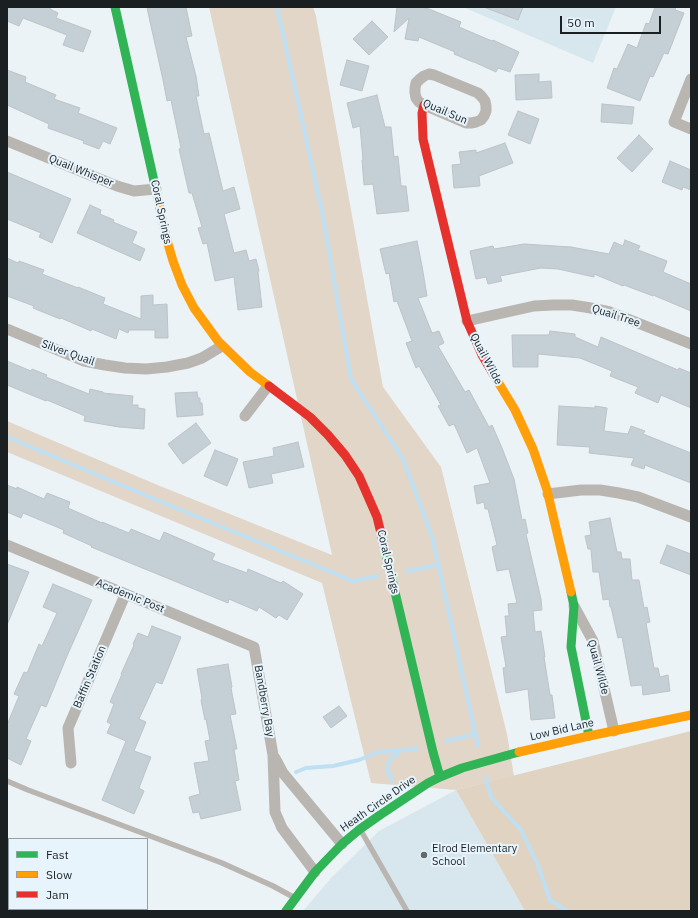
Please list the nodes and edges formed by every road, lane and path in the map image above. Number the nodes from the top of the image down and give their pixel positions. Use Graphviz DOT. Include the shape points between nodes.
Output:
graph roads {
  1 [pos="115,7"];
  2 [pos="691,79"];
  3 [pos="424,105"];
  4 [pos="691,129"];
  5 [pos="7,141"];
  6 [pos="156,189"];
  7 [pos="467,321"];
  8 [pos="7,329"];
  9 [pos="691,344"];
  10 [pos="222,346"];
  11 [pos="268,386"];
  12 [pos="245,416"];
  13 [pos="548,494"];
  14 [pos="691,517"];
  15 [pos="7,545"];
  16 [pos="125,594"];
  17 [pos="574,606"];
  18 [pos="254,647"];
  19 [pos="691,715"];
  20 [pos="614,731"];
  21 [pos="589,736"];
  22 [pos="273,755"];
  23 [pos="71,763"];
  24 [pos="440,777"];
  25 [pos="7,781"];
  26 [pos="360,829"];
  27 [pos="342,844"];
  28 [pos="315,872"];
  29 [pos="295,898"];
  30 [pos="286,911"];
  31 [pos="407,911"];
  1 -- 6 [label="street, Coral Springs"];
  2 -- 4 [label="street" via="674,122"];
  3 -- 3 [label="street, Quail Sun" via="466,123 481,120 486,111 485,101 478,94 434,74 424,76 416,83 416,98"];
  3 -- 7 [label="street, Quail Wilde" via="423,139"];
  5 -- 6 [label="street, Quail Whisper" via="117,186 134,191"];
  6 -- 10 [label="street, Coral Springs" via="166,237 182,285 194,308"];
  7 -- 9 [label="street, Quail Tree" via="534,306 572,305 610,312"];
  7 -- 13 [label="street, Quail Wilde" via="482,355 515,410 533,449"];
  8 -- 10 [label="street, Silver Quail" via="84,361 125,368 146,369 188,363"];
  10 -- 11 [label="street, Coral Springs"];
  11 -- 12 [label="street"];
  11 -- 24 [label="street, Coral Springs" via="310,417 345,455 359,476 378,517"];
  13 -- 14 [label="street" via="581,490 619,493 638,497"];
  13 -- 17 [label="street, Quail Wilde"];
  15 -- 16 [label="street, Academic Post"];
  16 -- 18 [label="street, Academic Post"];
  16 -- 23 [label="street, Baffin Station" via="68,728"];
  17 -- 20 [label="street, Quail Wilde" via="593,641"];
  17 -- 21 [label="street, Quail Wilde" via="571,647"];
  18 -- 22 [label="street, Bandberry Bay"];
  19 -- 20 [label="street, Low Bid Lane"];
  20 -- 21 [label="street, Low Bid Lane"];
  21 -- 24 [label="street, Low Bid Lane" via="520,752 462,768"];
  22 -- 27 [label="street, Bandberry Bay" via="284,773"];
  22 -- 28 [label="street, Bandberry Bay" via="275,812 282,828"];
  24 -- 26 [label="street, Heath Circle Drive"];
  25 -- 29 [label="lane" via="222,863"];
  26 -- 27 [label="street, Heath Circle Drive"];
  26 -- 31 [label="lane"];
  27 -- 28 [label="street, Heath Circle Drive"];
  28 -- 29 [label="street, Heath Circle Drive"];
  29 -- 30 [label="street, Heath Circle Drive"];
}
